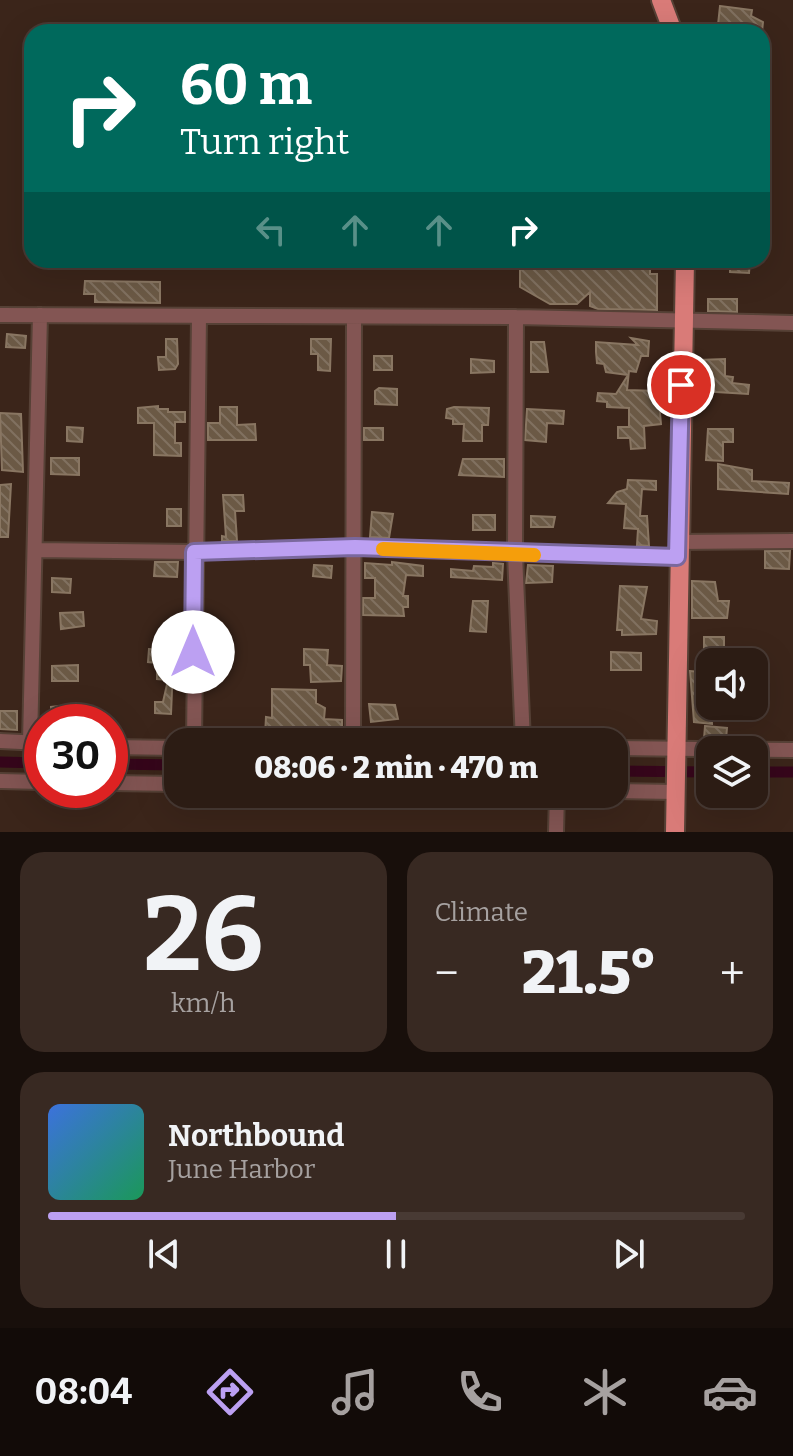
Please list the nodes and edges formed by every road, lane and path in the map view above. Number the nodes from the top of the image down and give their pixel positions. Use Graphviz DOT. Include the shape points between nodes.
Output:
graph roads {
  1 [pos="661,0"];
  2 [pos="670,24"];
  3 [pos="685,268"];
  4 [pos="0,315"];
  5 [pos="40,315"];
  6 [pos="199,316"];
  7 [pos="354,317"];
  8 [pos="516,317"];
  9 [pos="683,321"];
  10 [pos="793,323"];
  11 [pos="793,541"];
  12 [pos="355,547"];
  13 [pos="36,550"];
  14 [pos="677,550"];
  15 [pos="194,552"];
  16 [pos="515,554"];
  17 [pos="36,704"];
  18 [pos="194,728"];
  19 [pos="353,728"];
  20 [pos="522,728"];
  21 [pos="0,741"];
  22 [pos="24,742"];
  23 [pos="128,747"];
  24 [pos="164,748"];
  25 [pos="628,748"];
  26 [pos="675,749"];
  27 [pos="793,750"];
  28 [pos="0,781"];
  29 [pos="24,782"];
  30 [pos="128,783"];
  31 [pos="164,784"];
  32 [pos="628,791"];
  33 [pos="675,792"];
  34 [pos="557,808"];
  35 [pos="556,832"];
  36 [pos="675,832"];
  1 -- 2 [label="main road"];
  3 -- 9 [label="main road"];
  4 -- 5 [label="street"];
  5 -- 6 [label="street"];
  5 -- 13 [label="street"];
  6 -- 7 [label="street"];
  6 -- 15 [label="street"];
  7 -- 8 [label="street"];
  7 -- 12 [label="street"];
  8 -- 9 [label="street"];
  8 -- 16 [label="street"];
  9 -- 10 [label="street"];
  9 -- 14 [label="main road"];
  11 -- 14 [label="street"];
  12 -- 15 [label="street"];
  12 -- 16 [label="street"];
  12 -- 19 [label="street"];
  13 -- 15 [label="street"];
  13 -- 17 [label="street"];
  14 -- 16 [label="street"];
  14 -- 26 [label="main road"];
  15 -- 18 [label="street"];
  16 -- 20 [label="street"];
  21 -- 22 [label="street"];
  23 -- 24 [label="street"];
  25 -- 26 [label="street"];
  26 -- 27 [label="street"];
  26 -- 33 [label="main road"];
  28 -- 29 [label="street"];
  30 -- 31 [label="street"];
  32 -- 33 [label="street"];
  33 -- 36 [label="main road"];
  34 -- 35 [label="street"];
}
